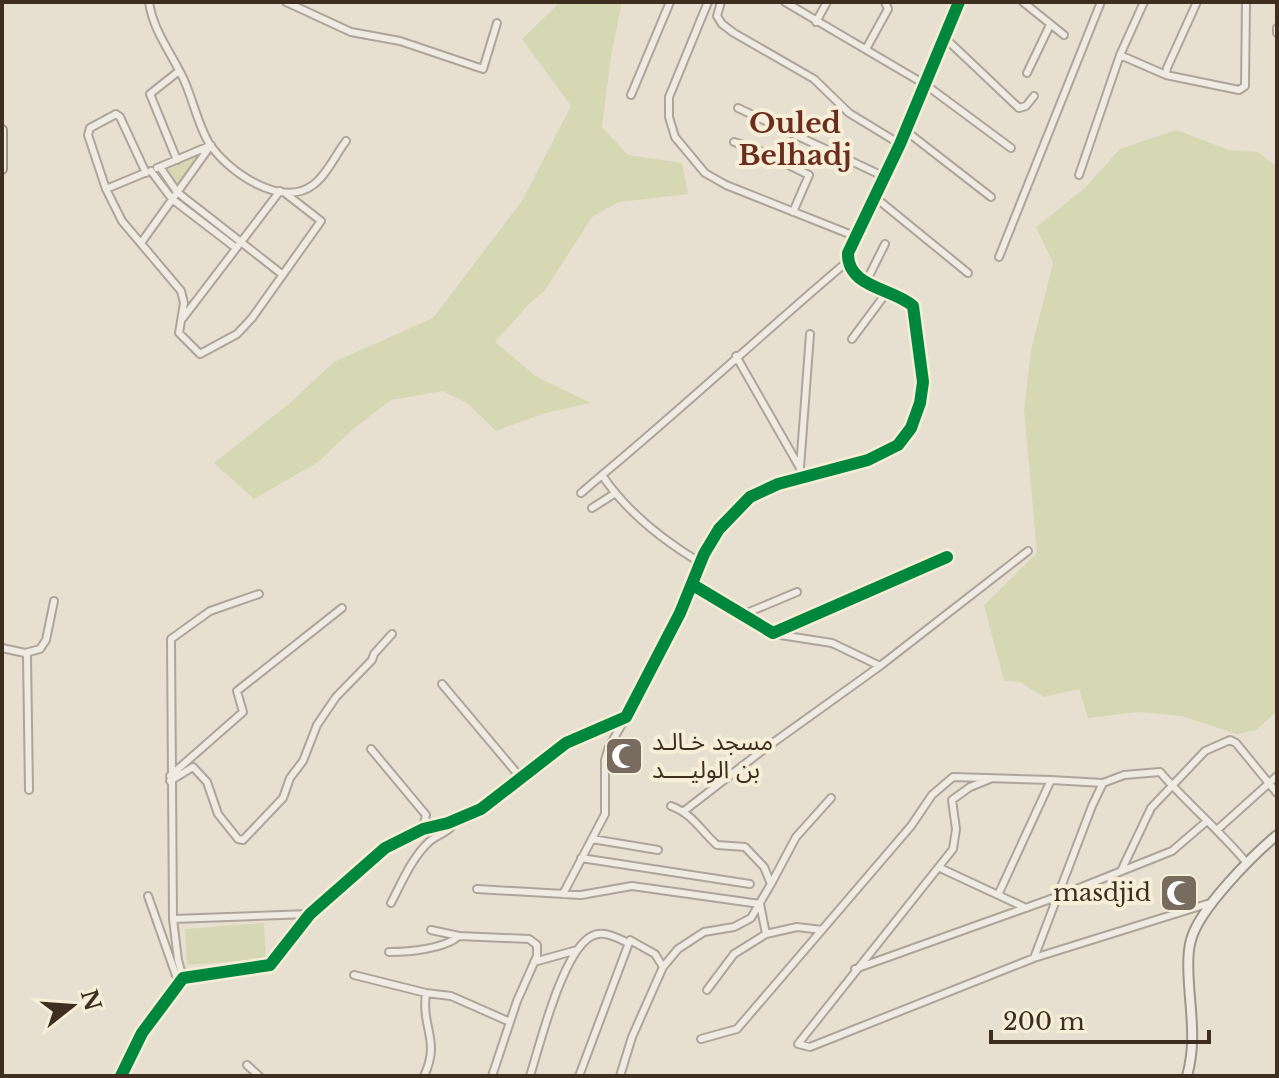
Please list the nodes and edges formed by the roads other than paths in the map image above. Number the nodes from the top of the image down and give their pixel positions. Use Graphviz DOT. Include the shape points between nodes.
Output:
graph roads {
  1 [pos="149,2"];
  2 [pos="286,2"];
  3 [pos="670,2"];
  4 [pos="708,2"];
  5 [pos="721,2"];
  6 [pos="827,2"];
  7 [pos="885,2"];
  8 [pos="959,2"];
  9 [pos="1023,2"];
  10 [pos="1101,2"];
  11 [pos="1144,2"];
  12 [pos="1197,2"];
  13 [pos="1246,2"];
  14 [pos="787,3"];
  15 [pos="816,22"];
  16 [pos="497,23"];
  17 [pos="1050,25"];
  18 [pos="1064,35"];
  19 [pos="944,37"];
  20 [pos="866,49"];
  21 [pos="1120,55"];
  22 [pos="179,71"];
  23 [pos="1027,73"];
  24 [pos="1166,75"];
  25 [pos="926,85"];
  26 [pos="631,95"];
  27 [pos="1034,96"];
  28 [pos="738,108"];
  29 [pos="2,130"];
  30 [pos="906,131"];
  31 [pos="346,141"];
  32 [pos="734,142"];
  33 [pos="900,144"];
  34 [pos="211,145"];
  35 [pos="1011,148"];
  36 [pos="177,160"];
  37 [pos="160,167"];
  38 [pos="2,169"];
  39 [pos="149,172"];
  40 [pos="1079,175"];
  41 [pos="885,177"];
  42 [pos="106,189"];
  43 [pos="177,192"];
  44 [pos="282,192"];
  45 [pos="991,197"];
  46 [pos="876,198"];
  47 [pos="172,199"];
  48 [pos="793,212"];
  49 [pos="857,237"];
  50 [pos="242,241"];
  51 [pos="141,243"];
  52 [pos="885,244"];
  53 [pos="236,248"];
  54 [pos="999,257"];
  55 [pos="848,261"];
  56 [pos="968,273"];
  57 [pos="283,275"];
  58 [pos="866,282"];
  59 [pos="887,292"];
  60 [pos="183,318"];
  61 [pos="810,334"];
  62 [pos="852,339"];
  63 [pos="736,356"];
  64 [pos="800,468"];
  65 [pos="602,475"];
  66 [pos="802,479"];
  67 [pos="581,493"];
  68 [pos="614,494"];
  69 [pos="592,508"];
  70 [pos="1028,551"];
  71 [pos="947,557"];
  72 [pos="701,563"];
  73 [pos="693,585"];
  74 [pos="797,592"];
  75 [pos="259,594"];
  76 [pos="54,601"];
  77 [pos="342,608"];
  78 [pos="742,615"];
  79 [pos="773,633"];
  80 [pos="392,634"];
  81 [pos="2,648"];
  82 [pos="25,653"];
  83 [pos="880,666"];
  84 [pos="442,684"];
  85 [pos="626,717"];
  86 [pos="371,749"];
  87 [pos="1277,776"];
  88 [pos="170,778"];
  89 [pos="521,778"];
  90 [pos="990,779"];
  91 [pos="1051,780"];
  92 [pos="1103,783"];
  93 [pos="1269,783"];
  94 [pos="1172,785"];
  95 [pos="29,790"];
  96 [pos="1277,793"];
  97 [pos="831,798"];
  98 [pos="671,806"];
  99 [pos="684,811"];
  100 [pos="455,820"];
  101 [pos="1207,821"];
  102 [pos="423,829"];
  103 [pos="1218,829"];
  104 [pos="1277,835"];
  105 [pos="592,839"];
  106 [pos="658,850"];
  107 [pos="581,858"];
  108 [pos="1246,862"];
  109 [pos="940,868"];
  110 [pos="1122,869"];
  111 [pos="750,884"];
  112 [pos="771,884"];
  113 [pos="477,889"];
  114 [pos="563,894"];
  115 [pos="998,895"];
  116 [pos="148,896"];
  117 [pos="1059,896"];
  118 [pos="1214,902"];
  119 [pos="391,903"];
  120 [pos="760,904"];
  121 [pos="1026,908"];
  122 [pos="310,914"];
  123 [pos="173,919"];
  124 [pos="431,930"];
  125 [pos="822,930"];
  126 [pos="766,934"];
  127 [pos="459,936"];
  128 [pos="628,943"];
  129 [pos="577,950"];
  130 [pos="389,952"];
  131 [pos="1034,958"];
  132 [pos="534,962"];
  133 [pos="663,967"];
  134 [pos="855,969"];
  135 [pos="354,975"];
  136 [pos="181,979"];
  137 [pos="707,990"];
  138 [pos="426,993"];
  139 [pos="510,1022"];
  140 [pos="701,1039"];
  141 [pos="247,1065"];
  142 [pos="121,1076"];
  143 [pos="259,1076"];
  144 [pos="424,1076"];
  145 [pos="492,1076"];
  146 [pos="530,1076"];
  147 [pos="579,1076"];
  148 [pos="620,1076"];
  149 [pos="1187,1076"];
  1 -- 22 [label="street"];
  2 -- 16 [label="street" via="351,32 400,41 483,69"];
  3 -- 26 [label="street"];
  4 -- 48 [label="street" via="669,97 675,137 705,173"];
  5 -- 33 [label="street" via="717,16 722,24 805,72 849,113"];
  6 -- 15 [label="street"];
  7 -- 20 [label="street" via="888,9"];
  8 -- 19 [label="street"];
  9 -- 17 [label="street"];
  10 -- 54 [label="street"];
  11 -- 21 [label="street"];
  12 -- 24 [label="street"];
  13 -- 24 [label="street" via="1245,86 1217,87"];
  14 -- 15 [label="street"];
  15 -- 20 [label="street"];
  17 -- 18 [label="street"];
  17 -- 23 [label="street"];
  19 -- 25 [label="street"];
  19 -- 27 [label="street" via="1019,108"];
  20 -- 25 [label="street"];
  21 -- 24 [label="street"];
  21 -- 40 [label="street"];
  22 -- 34 [label="street"];
  22 -- 36 [label="street" via="150,94"];
  25 -- 30 [label="street"];
  25 -- 35 [label="street"];
  28 -- 41 [label="street"];
  29 -- 38 [label="street"];
  30 -- 33 [label="street"];
  30 -- 45 [label="street"];
  31 -- 44 [label="street" via="314,185"];
  32 -- 48 [label="street" via="809,175"];
  33 -- 41 [label="street"];
  34 -- 36 [label="street"];
  34 -- 43 [label="street"];
  34 -- 44 [label="street" via="241,175"];
  36 -- 37 [label="street"];
  37 -- 39 [label="street"];
  37 -- 43 [label="street"];
  39 -- 42 [label="street"];
  39 -- 42 [label="street" via="116,114 90,128 88,135"];
  39 -- 47 [label="street"];
  41 -- 46 [label="street"];
  42 -- 51 [label="street"];
  43 -- 47 [label="street"];
  43 -- 50 [label="street"];
  44 -- 50 [label="street"];
  44 -- 57 [label="street" via="321,221"];
  46 -- 49 [label="street"];
  46 -- 56 [label="street"];
  47 -- 51 [label="street"];
  47 -- 53 [label="street"];
  48 -- 49 [label="street"];
  49 -- 55 [label="street"];
  50 -- 53 [label="street"];
  50 -- 57 [label="street"];
  51 -- 60 [label="street" via="181,291"];
  52 -- 58 [label="street"];
  53 -- 60 [label="street"];
  55 -- 58 [label="street"];
  55 -- 63 [label="street"];
  57 -- 60 [label="street" via="237,334 200,354 179,333"];
  58 -- 59 [label="street"];
  59 -- 62 [label="street"];
  59 -- 66 [label="street" via="913,306 915,317 923,382 911,428 887,452"];
  61 -- 64 [label="street"];
  63 -- 64 [label="street"];
  63 -- 65 [label="street"];
  64 -- 66 [label="street"];
  65 -- 67 [label="street"];
  65 -- 68 [label="street"];
  66 -- 72 [label="street" via="750,497 719,529"];
  68 -- 69 [label="street"];
  68 -- 72 [label="street" via="659,536"];
  70 -- 83 [label="street"];
  71 -- 79 [label="street"];
  72 -- 73 [label="street"];
  73 -- 78 [label="street"];
  73 -- 85 [label="street"];
  74 -- 78 [label="street"];
  75 -- 88 [label="street" via="210,611 171,639"];
  76 -- 82 [label="street" via="46,640 40,649"];
  77 -- 88 [label="street" via="237,691 243,712"];
  78 -- 79 [label="street"];
  79 -- 83 [label="street" via="832,643"];
  80 -- 88 [label="street" via="336,697 283,798 243,840 218,814 207,782 193,767"];
  81 -- 82 [label="street"];
  82 -- 95 [label="street"];
  83 -- 99 [label="street"];
  84 -- 89 [label="street"];
  85 -- 89 [label="street" via="566,743"];
  85 -- 105 [label="street" via="605,760 605,814"];
  86 -- 102 [label="street" via="426,815"];
  87 -- 93 [label="street"];
  88 -- 123 [label="street"];
  89 -- 100 [label="street" via="481,809"];
  90 -- 91 [label="street"];
  90 -- 109 [label="street" via="952,800 953,849"];
  90 -- 125 [label="street" via="953,777 932,795"];
  91 -- 92 [label="street"];
  91 -- 115 [label="street"];
  92 -- 94 [label="street" via="1160,772"];
  92 -- 117 [label="street"];
  93 -- 94 [label="street" via="1230,740 1205,751"];
  93 -- 96 [label="street"];
  93 -- 103 [label="street"];
  94 -- 101 [label="street"];
  94 -- 110 [label="street" via="1151,808"];
  97 -- 112 [label="street" via="796,837"];
  98 -- 99 [label="street"];
  99 -- 112 [label="street" via="717,845 745,847 764,867"];
  100 -- 102 [label="street"];
  100 -- 119 [label="street" via="427,843"];
  101 -- 103 [label="street"];
  101 -- 110 [label="street" via="1172,851"];
  102 -- 122 [label="street" via="385,848"];
  103 -- 108 [label="street"];
  104 -- 108 [label="street"];
  105 -- 106 [label="street"];
  105 -- 107 [label="street"];
  107 -- 111 [label="street"];
  107 -- 114 [label="street"];
  108 -- 118 [label="street"];
  109 -- 115 [label="street"];
  109 -- 134 [label="street"];
  110 -- 117 [label="street"];
  112 -- 120 [label="street"];
  113 -- 114 [label="street"];
  114 -- 120 [label="street" via="632,886"];
  115 -- 121 [label="street"];
  116 -- 136 [label="street"];
  117 -- 121 [label="street"];
  117 -- 131 [label="street"];
  118 -- 131 [label="street"];
  118 -- 149 [label="street" via="1191,939 1193,1045"];
  120 -- 126 [label="street"];
  120 -- 133 [label="street" via="751,918 734,927 704,932"];
  121 -- 134 [label="street"];
  122 -- 123 [label="street"];
  122 -- 136 [label="street" via="270,965"];
  123 -- 136 [label="street"];
  124 -- 127 [label="street"];
  125 -- 126 [label="street" via="797,927"];
  125 -- 140 [label="street" via="737,1029"];
  126 -- 137 [label="street" via="734,954"];
  127 -- 130 [label="street" via="448,944"];
  127 -- 132 [label="street" via="529,939 537,945"];
  128 -- 129 [label="street" via="602,934"];
  128 -- 133 [label="street" via="655,954"];
  128 -- 147 [label="street"];
  129 -- 132 [label="street"];
  129 -- 146 [label="street" via="563,976"];
  131 -- 134 [label="street" via="810,1047 798,1044"];
  132 -- 139 [label="street"];
  133 -- 148 [label="street"];
  135 -- 138 [label="street"];
  136 -- 142 [label="street" via="142,1033"];
  138 -- 139 [label="street" via="451,996"];
  138 -- 144 [label="street" via="424,1009 433,1048"];
  139 -- 145 [label="street"];
  141 -- 143 [label="street"];
}
